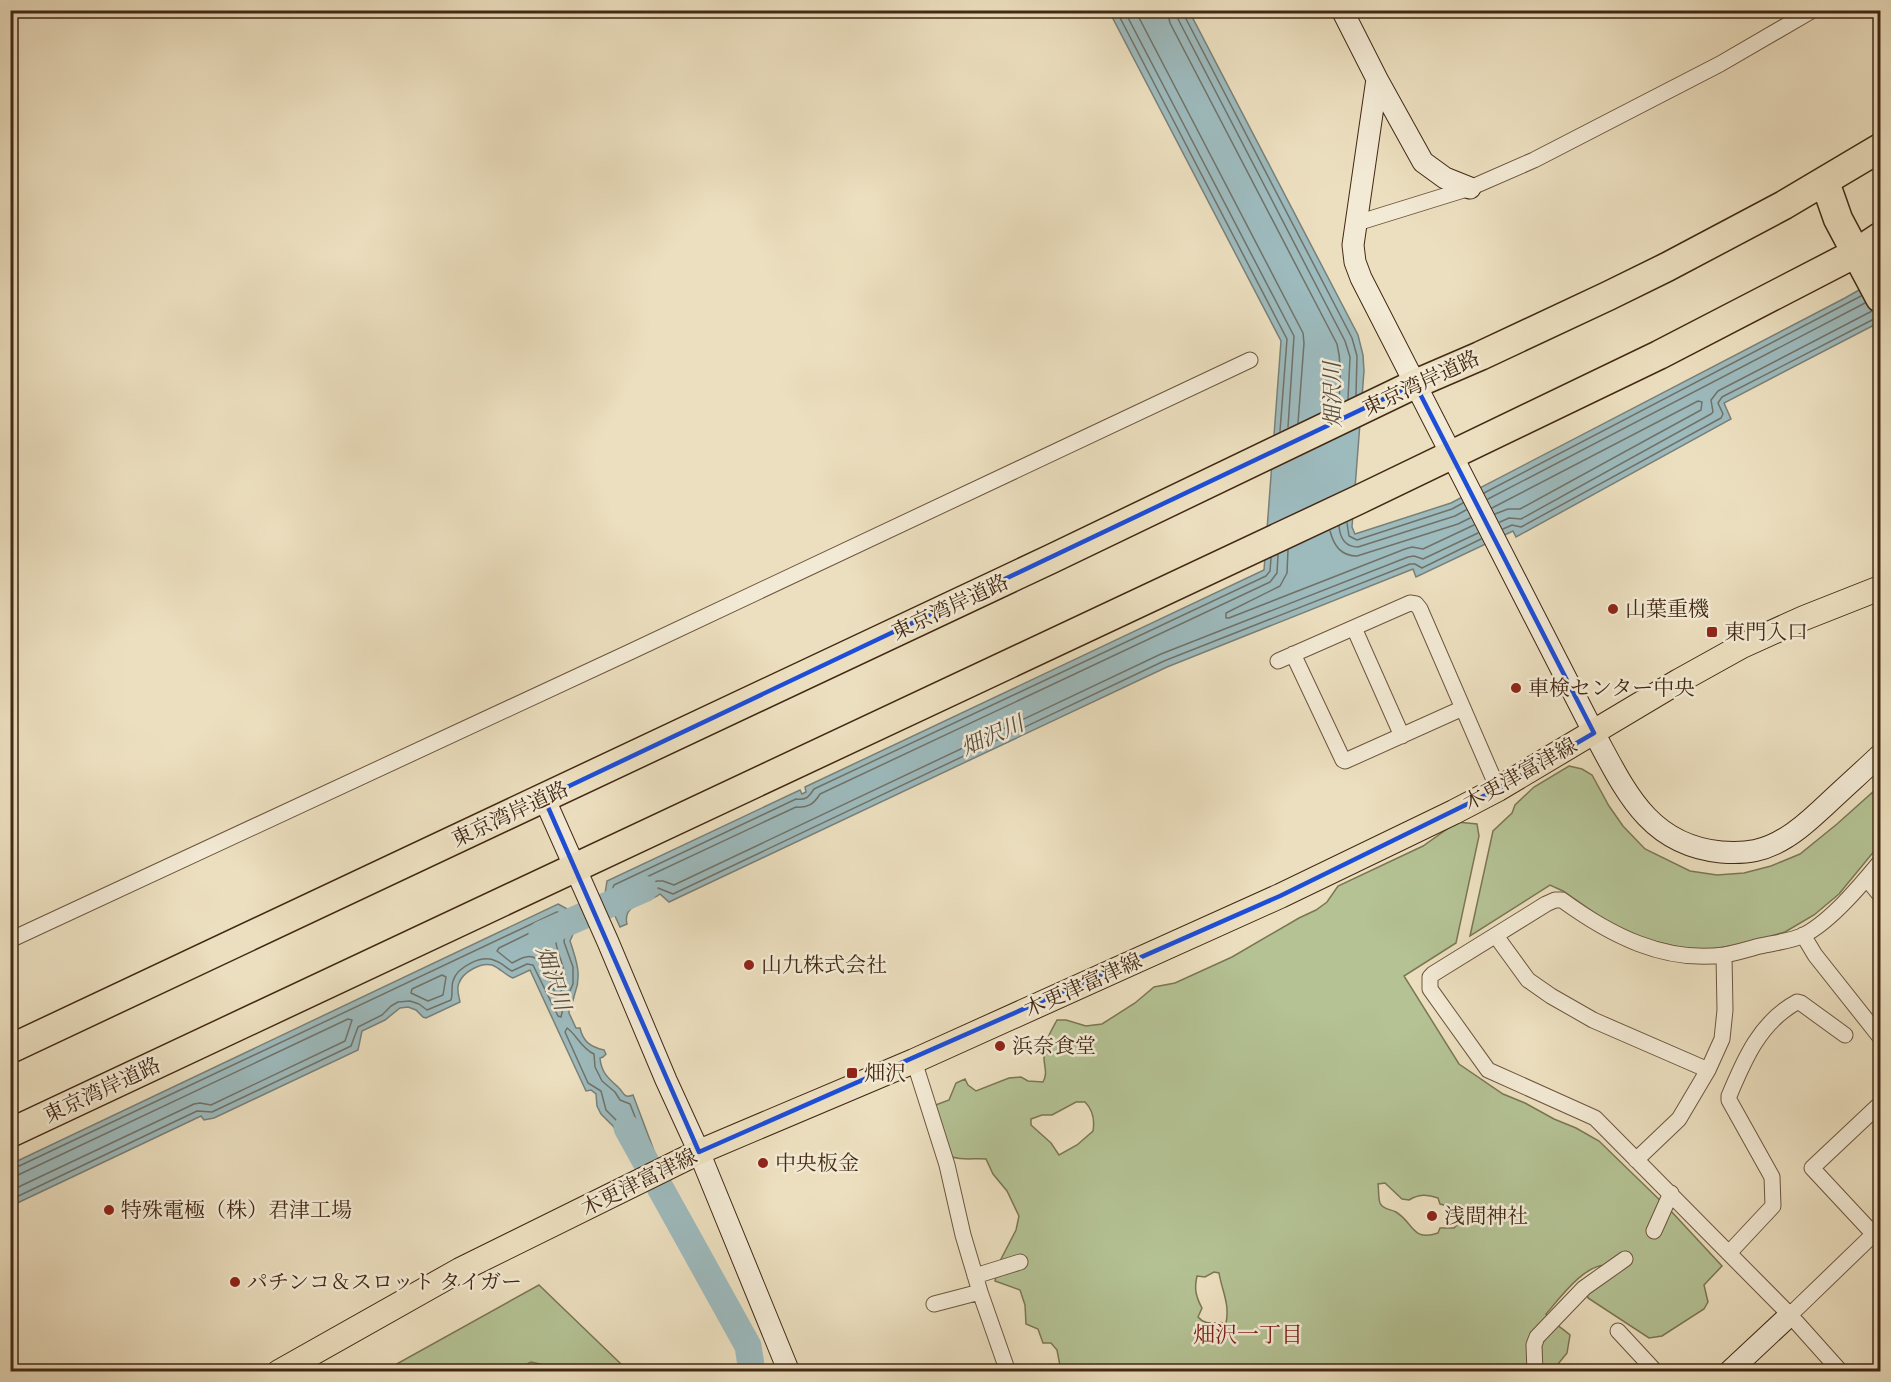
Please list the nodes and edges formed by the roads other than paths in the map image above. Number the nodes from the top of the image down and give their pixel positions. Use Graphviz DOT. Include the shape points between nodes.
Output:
graph roads {
  1 [pos="1342,10"];
  2 [pos="1813,10"];
  3 [pos="1377,79"];
  4 [pos="1881,148"];
  5 [pos="1825,182"];
  6 [pos="1470,188"];
  7 [pos="1357,223"];
  8 [pos="1873,263"];
  9 [pos="1250,360"];
  10 [pos="1415,384"];
  11 [pos="1451,454"];
  12 [pos="1881,588"];
  13 [pos="1354,628"];
  14 [pos="1293,654"];
  15 [pos="1278,661"];
  16 [pos="1463,708"];
  17 [pos="1594,733"];
  18 [pos="1402,736"];
  19 [pos="1881,755"];
  20 [pos="1498,789"];
  21 [pos="544,798"];
  22 [pos="1881,862"];
  23 [pos="577,875"];
  24 [pos="1866,879"];
  25 [pos="1881,895"];
  26 [pos="1803,935"];
  27 [pos="1496,936"];
  28 [pos="10,940"];
  29 [pos="1724,955"];
  30 [pos="1845,1035"];
  31 [pos="1881,1037"];
  32 [pos="10,1049"];
  33 [pos="914,1061"];
  34 [pos="1708,1070"];
  35 [pos="1881,1104"];
  36 [pos="10,1134"];
  37 [pos="699,1152"];
  38 [pos="1636,1160"];
  39 [pos="1671,1193"];
  40 [pos="1654,1231"];
  41 [pos="1878,1234"];
  42 [pos="1729,1253"];
  43 [pos="1625,1259"];
  44 [pos="1020,1262"];
  45 [pos="975,1276"];
  46 [pos="980,1292"];
  47 [pos="934,1304"];
  48 [pos="1790,1315"];
  49 [pos="1618,1331"];
  50 [pos="1837,1370"];
  51 [pos="279,1371"];
  52 [pos="789,1371"];
  53 [pos="1008,1371"];
  54 [pos="1535,1371"];
  55 [pos="1656,1371"];
  56 [pos="1729,1371"];
  1 -- 3 [label="street"];
  2 -- 6 [label="street" via="1720,64 1534,160"];
  3 -- 6 [label="street" via="1424,162 1444,178"];
  3 -- 7 [label="street"];
  4 -- 5 [label="highway, 東京湾岸道路"];
  5 -- 8 [label="highway" via="1838,219"];
  5 -- 10 [label="highway, 東京湾岸道路" via="1667,267"];
  6 -- 7 [label="street"];
  7 -- 10 [label="street" via="1353,245 1360,278"];
  8 -- 11 [label="highway, 東京湾岸道路" via="1659,355"];
  9 -- 28 [label="street"];
  10 -- 11 [label="street"];
  10 -- 21 [label="highway, 東京湾岸道路"];
  11 -- 17 [label="street"];
  11 -- 23 [label="highway, 東京湾岸道路"];
  12 -- 17 [label="main road, 木更津富津線" via="1742,646"];
  13 -- 14 [label="street"];
  13 -- 16 [label="street" via="1410,603 1416,604"];
  13 -- 18 [label="street"];
  14 -- 15 [label="street"];
  14 -- 18 [label="street" via="1343,760"];
  16 -- 18 [label="street"];
  16 -- 20 [label="street"];
  17 -- 19 [label="street" via="1620,782 1654,825 1674,839 1720,852 1755,852 1776,844 1805,824"];
  17 -- 20 [label="main road, 木更津富津線"];
  20 -- 33 [label="main road, 木更津富津線" via="1280,896"];
  21 -- 23 [label="street"];
  21 -- 32 [label="highway, 東京湾岸道路"];
  22 -- 24 [label="street"];
  23 -- 36 [label="highway, 東京湾岸道路"];
  23 -- 37 [label="street"];
  24 -- 25 [label="street"];
  24 -- 26 [label="street" via="1831,915"];
  26 -- 29 [label="street"];
  26 -- 31 [label="street"];
  27 -- 29 [label="street" via="1546,904 1562,900 1635,943 1684,955"];
  27 -- 34 [label="street" via="1528,980 1551,996 1593,1020"];
  27 -- 38 [label="street" via="1433,974 1430,989 1488,1070 1595,1118"];
  29 -- 34 [label="street" via="1722,1038"];
  30 -- 42 [label="street" via="1797,1002 1762,1031 1751,1047 1729,1101 1772,1177 1773,1206"];
  33 -- 37 [label="main road, 木更津富津線"];
  33 -- 45 [label="street" via="947,1165"];
  34 -- 38 [label="street" via="1679,1119"];
  35 -- 41 [label="street" via="1812,1168"];
  37 -- 51 [label="main road, 木更津富津線" via="460,1270"];
  37 -- 52 [label="street"];
  38 -- 39 [label="street"];
  39 -- 40 [label="street"];
  39 -- 42 [label="street"];
  41 -- 48 [label="street"];
  42 -- 48 [label="street"];
  43 -- 54 [label="street" via="1584,1288 1537,1337"];
  44 -- 45 [label="street"];
  45 -- 46 [label="street"];
  46 -- 47 [label="street"];
  46 -- 53 [label="street"];
  48 -- 50 [label="street"];
  48 -- 56 [label="street"];
  49 -- 55 [label="street"];
}
